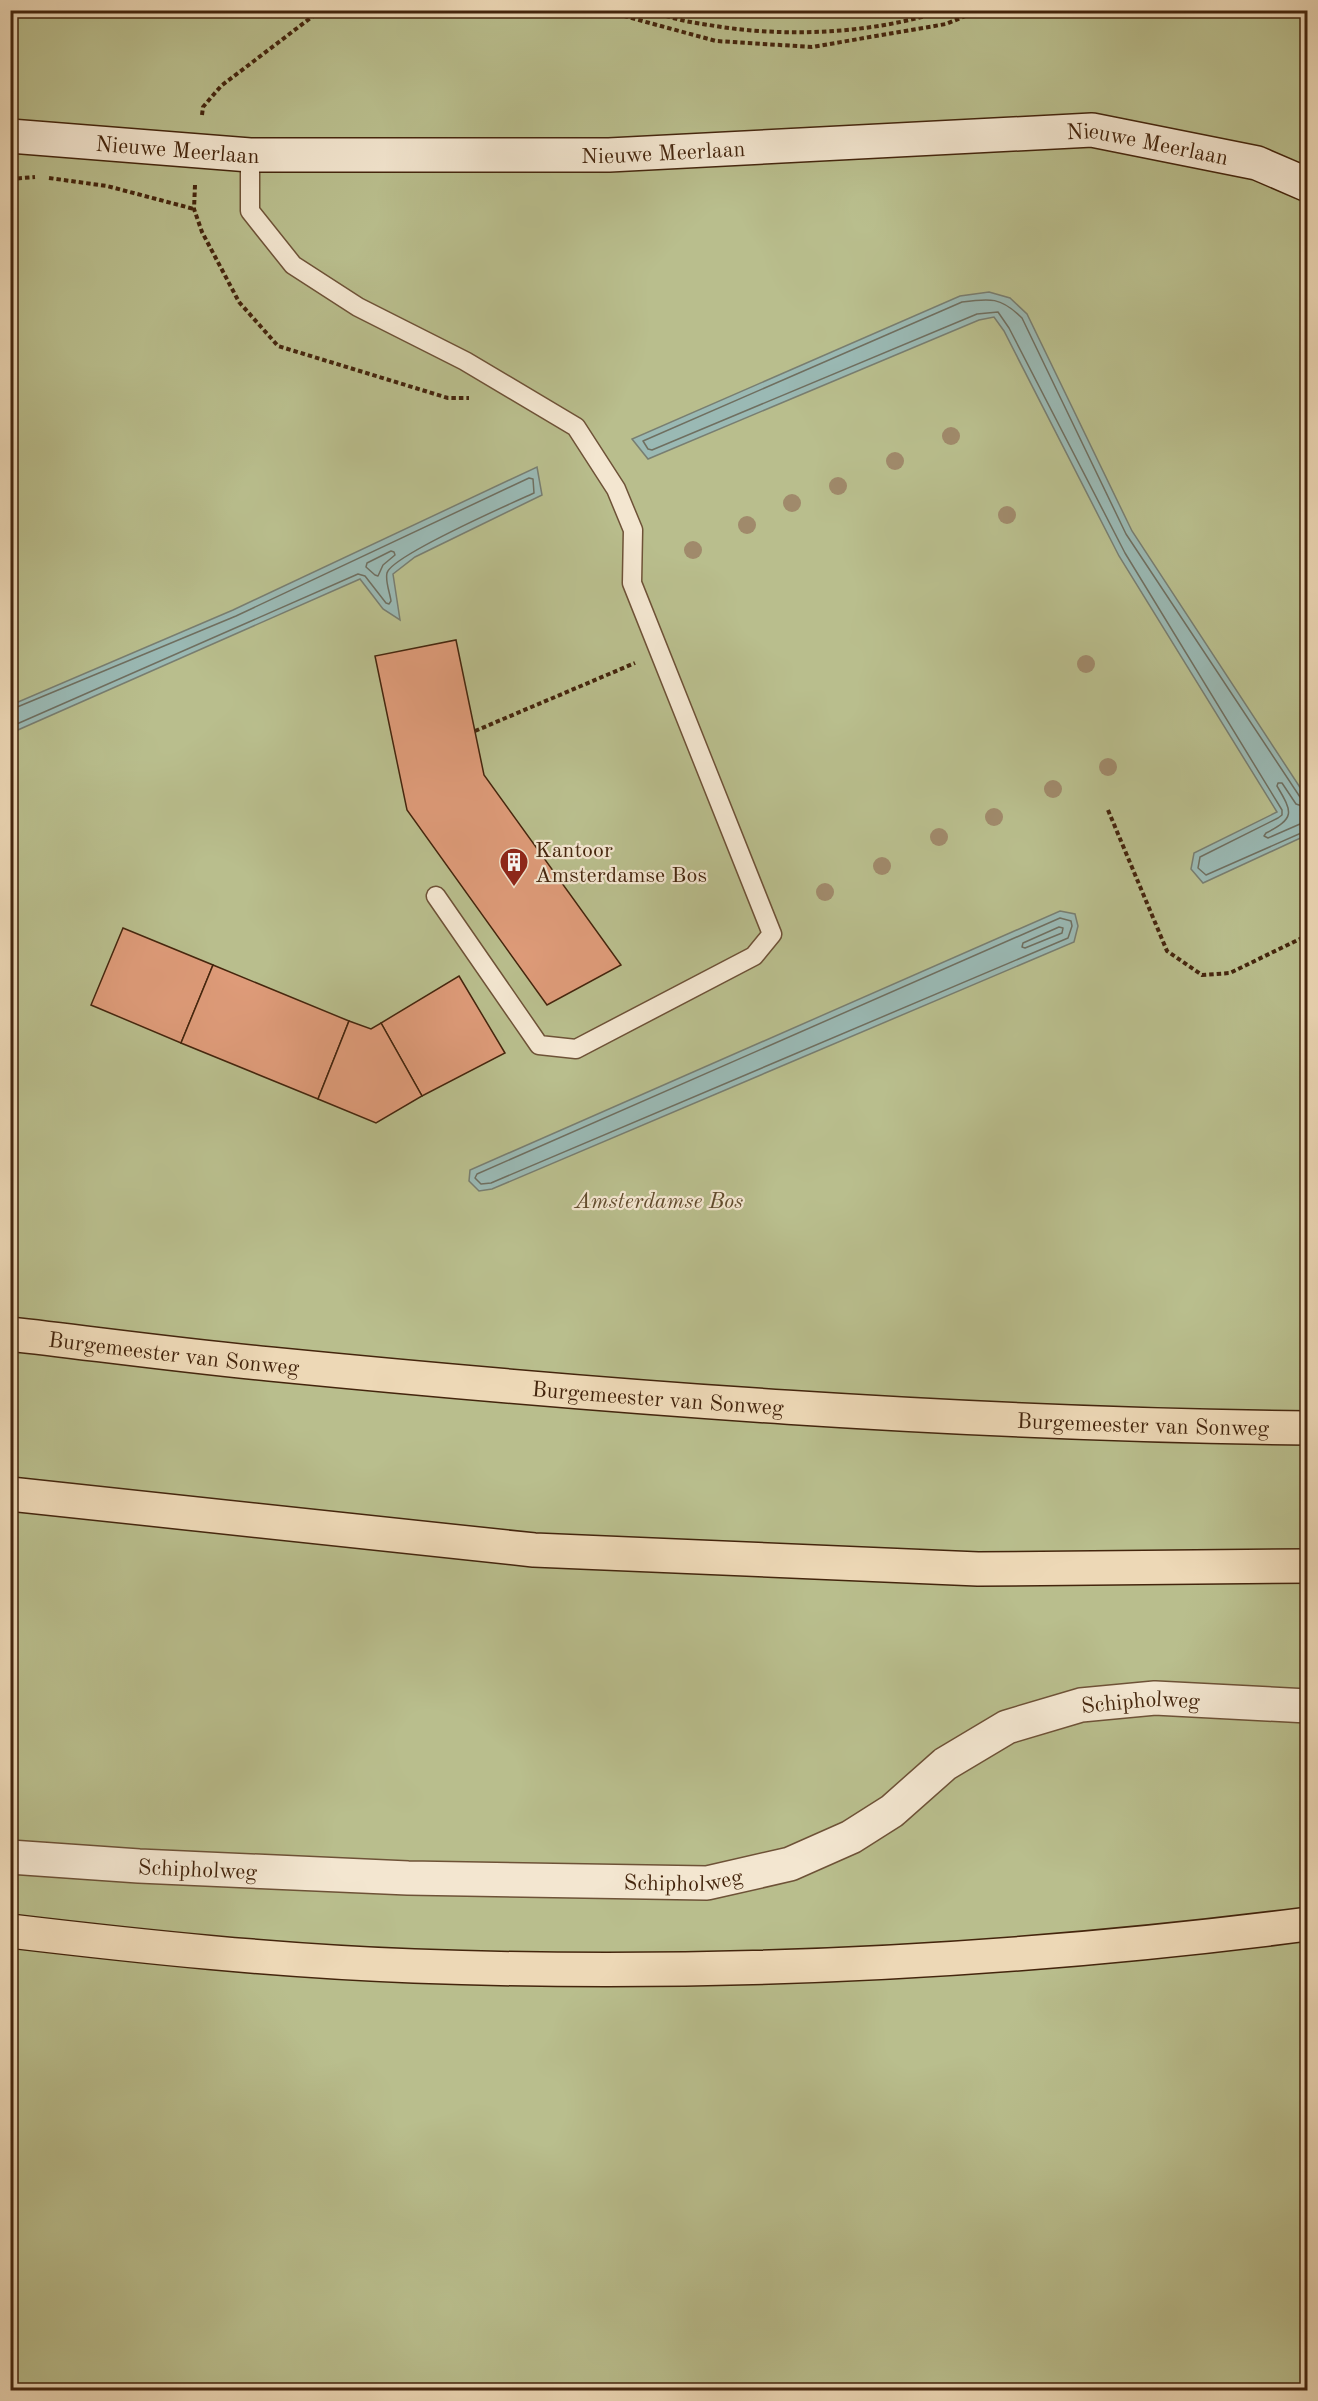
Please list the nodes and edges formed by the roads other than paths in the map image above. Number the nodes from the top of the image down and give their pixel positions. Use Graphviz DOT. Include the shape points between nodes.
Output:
graph roads {
  1 [pos="10,136"];
  2 [pos="250,156"];
  3 [pos="1308,185"];
  4 [pos="436,896"];
  5 [pos="10,1334"];
  6 [pos="1308,1428"];
  7 [pos="10,1494"];
  8 [pos="1308,1566"];
  9 [pos="1308,1706"];
  10 [pos="10,1857"];
  11 [pos="1308,1924"];
  12 [pos="10,1931"];
  1 -- 2 [label="street, Nieuwe Meerlaan"];
  2 -- 3 [label="street, Nieuwe Meerlaan" via="609,155 1092,130 1257,163"];
  2 -- 4 [label="lane" via="250,211 293,266 358,307 465,361 576,427 616,489 633,530 632,583 772,934 754,956 576,1049 539,1046"];
  5 -- 6 [label="main road, Burgemeester van Sonweg" via="267,1364 690,1402 1124,1425"];
  7 -- 8 [label="main road" via="534,1550 978,1569"];
  9 -- 10 [label="street, Schipholweg" via="1155,1698 1082,1705 1007,1727 945,1764 892,1811 850,1838 790,1864 707,1883 408,1878"];
  11 -- 12 [label="main road" via="1078,1950 858,1964 635,1970 413,1966 178,1951"];
}
